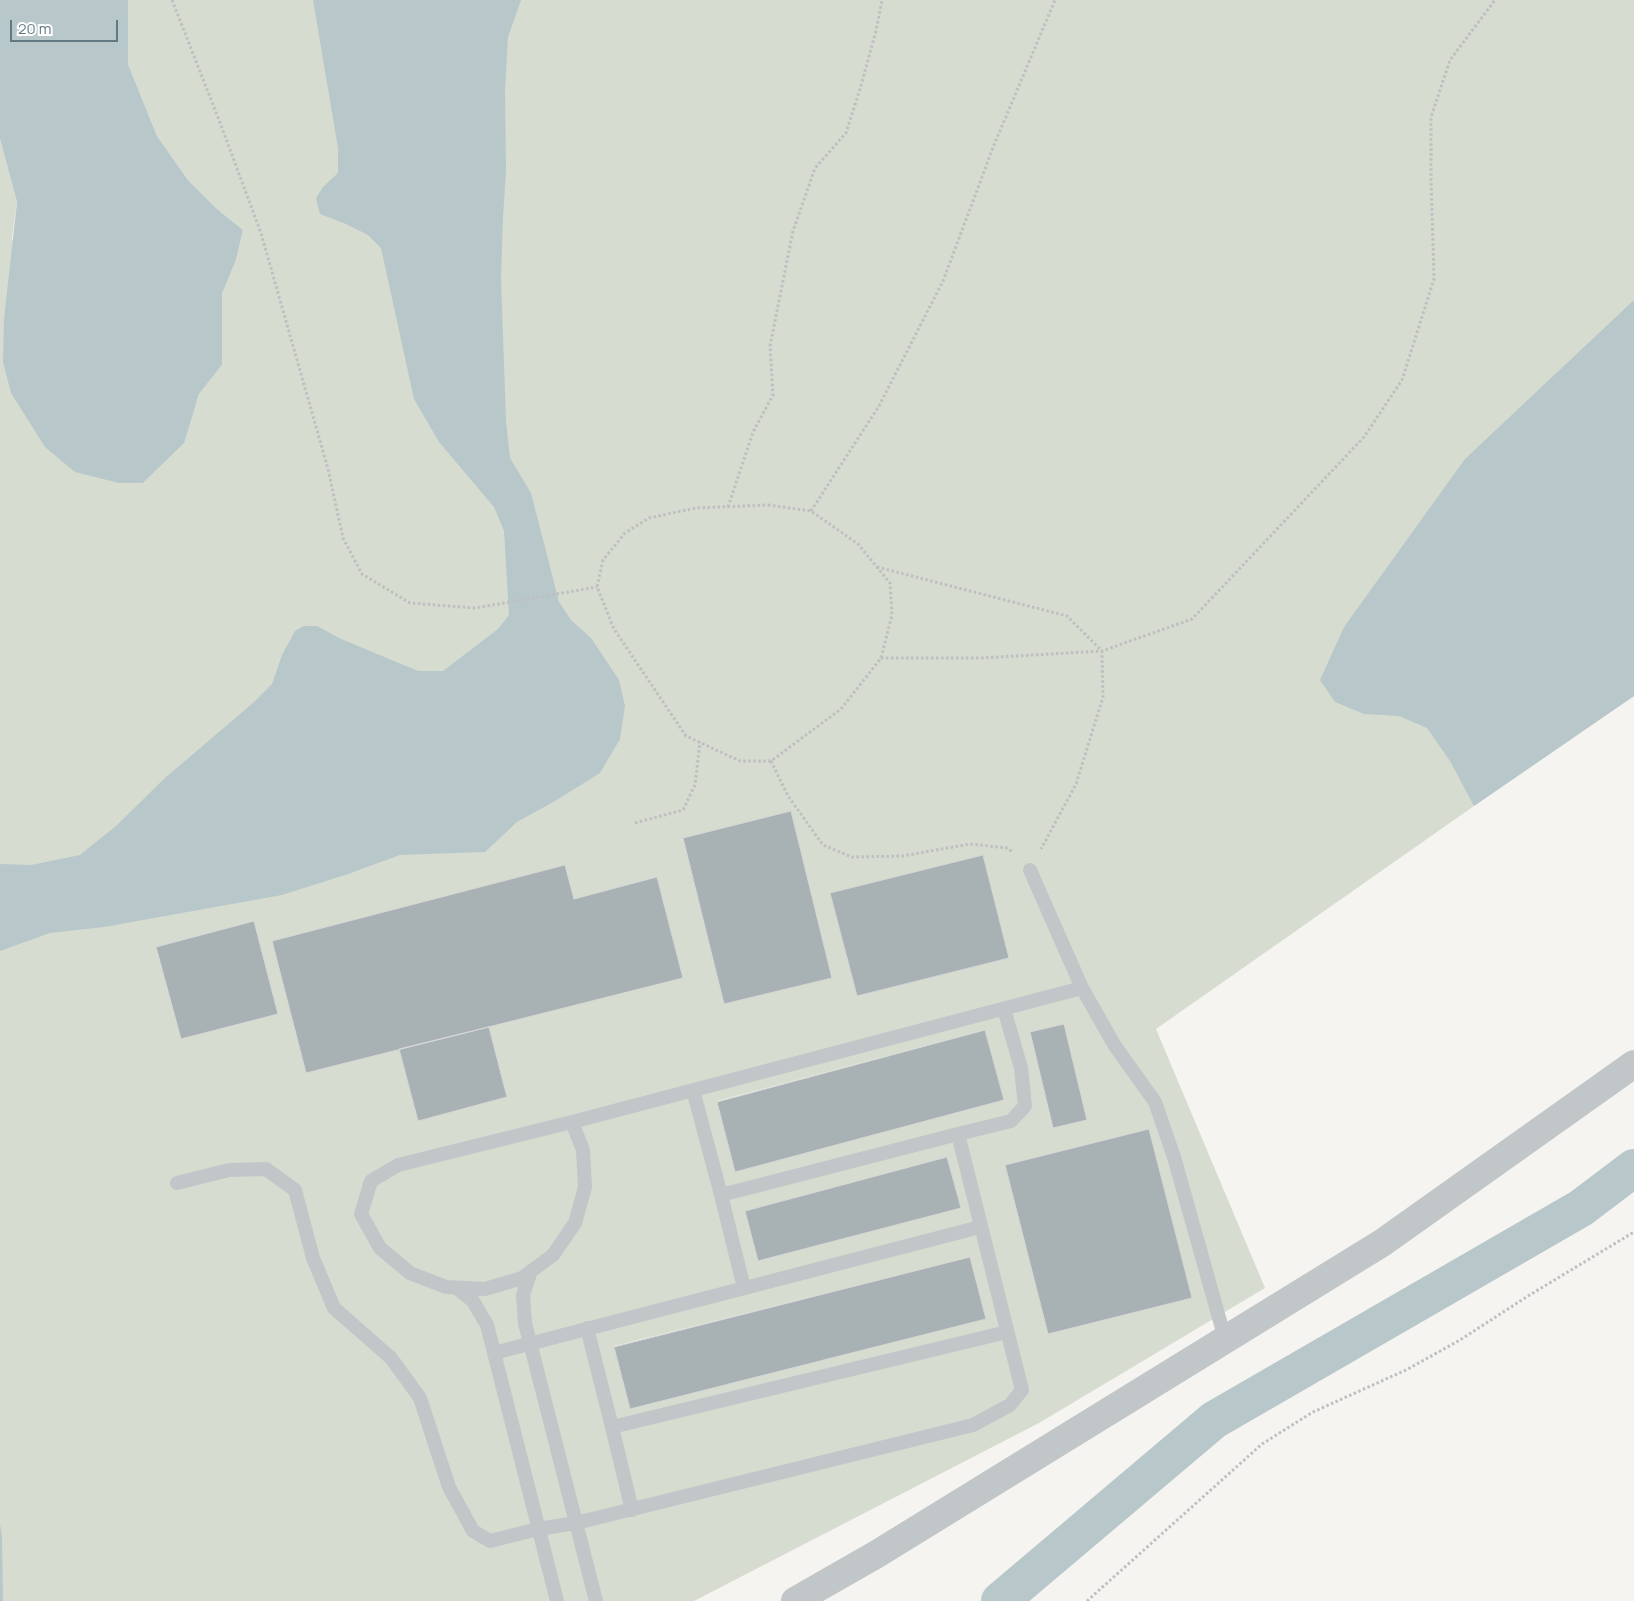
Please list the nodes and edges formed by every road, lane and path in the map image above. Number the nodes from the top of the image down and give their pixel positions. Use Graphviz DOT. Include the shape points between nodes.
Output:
graph roads {
  1 [pos="172,0"];
  2 [pos="882,0"];
  3 [pos="1055,0"];
  4 [pos="1495,0"];
  5 [pos="728,507"];
  6 [pos="811,511"];
  7 [pos="877,567"];
  8 [pos="597,587"];
  9 [pos="1102,651"];
  10 [pos="881,658"];
  11 [pos="700,742"];
  12 [pos="771,761"];
  13 [pos="635,823"];
  14 [pos="1030,870"];
  15 [pos="1082,988"];
  16 [pos="1004,1009"];
  17 [pos="1634,1064"];
  18 [pos="693,1090"];
  19 [pos="572,1122"];
  20 [pos="958,1134"];
  21 [pos="176,1184"];
  22 [pos="721,1195"];
  23 [pos="980,1227"];
  24 [pos="1634,1232"];
  25 [pos="531,1271"];
  26 [pos="457,1288"];
  27 [pos="744,1288"];
  28 [pos="587,1328"];
  29 [pos="1007,1332"];
  30 [pos="1225,1340"];
  31 [pos="530,1343"];
  32 [pos="494,1352"];
  33 [pos="612,1427"];
  34 [pos="632,1510"];
  35 [pos="576,1523"];
  36 [pos="538,1529"];
  37 [pos="557,1601"];
  38 [pos="596,1601"];
  39 [pos="795,1601"];
  40 [pos="1087,1601"];
  1 -- 8 [label="path" via="261,232 328,469 343,538 362,574 410,603 475,608"];
  2 -- 5 [label="path" via="872,48 846,133 815,168 793,231 770,346 773,395 753,432"];
  3 -- 6 [label="path" via="994,145 943,281 879,406"];
  4 -- 9 [label="path" via="1450,60 1430,118 1434,279 1402,380 1364,437 1192,619"];
  5 -- 6 [label="path" via="768,505"];
  5 -- 8 [label="path" via="696,508 649,518 625,533 604,560"];
  6 -- 7 [label="path" via="858,544"];
  7 -- 9 [label="path" via="1068,616"];
  7 -- 10 [label="path" via="890,582 892,614"];
  8 -- 11 [label="path" via="614,629 686,736"];
  9 -- 10 [label="path" via="981,658"];
  9 -- 14 [label="path" via="1103,697 1076,784"];
  10 -- 12 [label="path" via="841,710"];
  11 -- 12 [label="path" via="740,761"];
  11 -- 13 [label="path" via="694,785 683,810"];
  12 -- 14 [label="path" via="788,796 823,845 852,857 902,856 970,844 1008,848"];
  14 -- 15 [label="lane"];
  15 -- 16 [label="lane"];
  15 -- 30 [label="lane" via="1115,1046 1155,1102 1174,1157"];
  16 -- 18 [label="lane"];
  16 -- 20 [label="lane" via="1021,1068 1024,1106 1011,1121"];
  17 -- 30 [label="street" via="1382,1243"];
  18 -- 19 [label="lane"];
  18 -- 22 [label="lane"];
  19 -- 25 [label="lane" via="583,1150 585,1187 575,1223 553,1255"];
  19 -- 26 [label="lane" via="398,1165 371,1181 361,1214 380,1248 410,1273"];
  20 -- 22 [label="lane"];
  20 -- 23 [label="lane"];
  21 -- 36 [label="lane" via="229,1170 266,1169 296,1190 313,1258 334,1308 391,1358 420,1398 449,1487 473,1531 490,1541"];
  22 -- 27 [label="lane"];
  23 -- 27 [label="lane"];
  23 -- 29 [label="lane"];
  24 -- 40 [label="path" via="1460,1340 1406,1370 1313,1412 1262,1444"];
  25 -- 26 [label="lane" via="522,1278 484,1289"];
  25 -- 31 [label="lane" via="523,1295 524,1323"];
  26 -- 32 [label="lane" via="473,1302 487,1325"];
  27 -- 28 [label="lane"];
  28 -- 31 [label="lane"];
  28 -- 33 [label="lane"];
  29 -- 33 [label="lane"];
  29 -- 34 [label="lane" via="1022,1390 1010,1405 974,1425"];
  30 -- 39 [label="street"];
  31 -- 32 [label="lane"];
  31 -- 35 [label="lane"];
  32 -- 36 [label="lane"];
  33 -- 34 [label="lane"];
  34 -- 35 [label="lane"];
  35 -- 36 [label="lane"];
  35 -- 38 [label="lane"];
  36 -- 37 [label="lane"];
}
